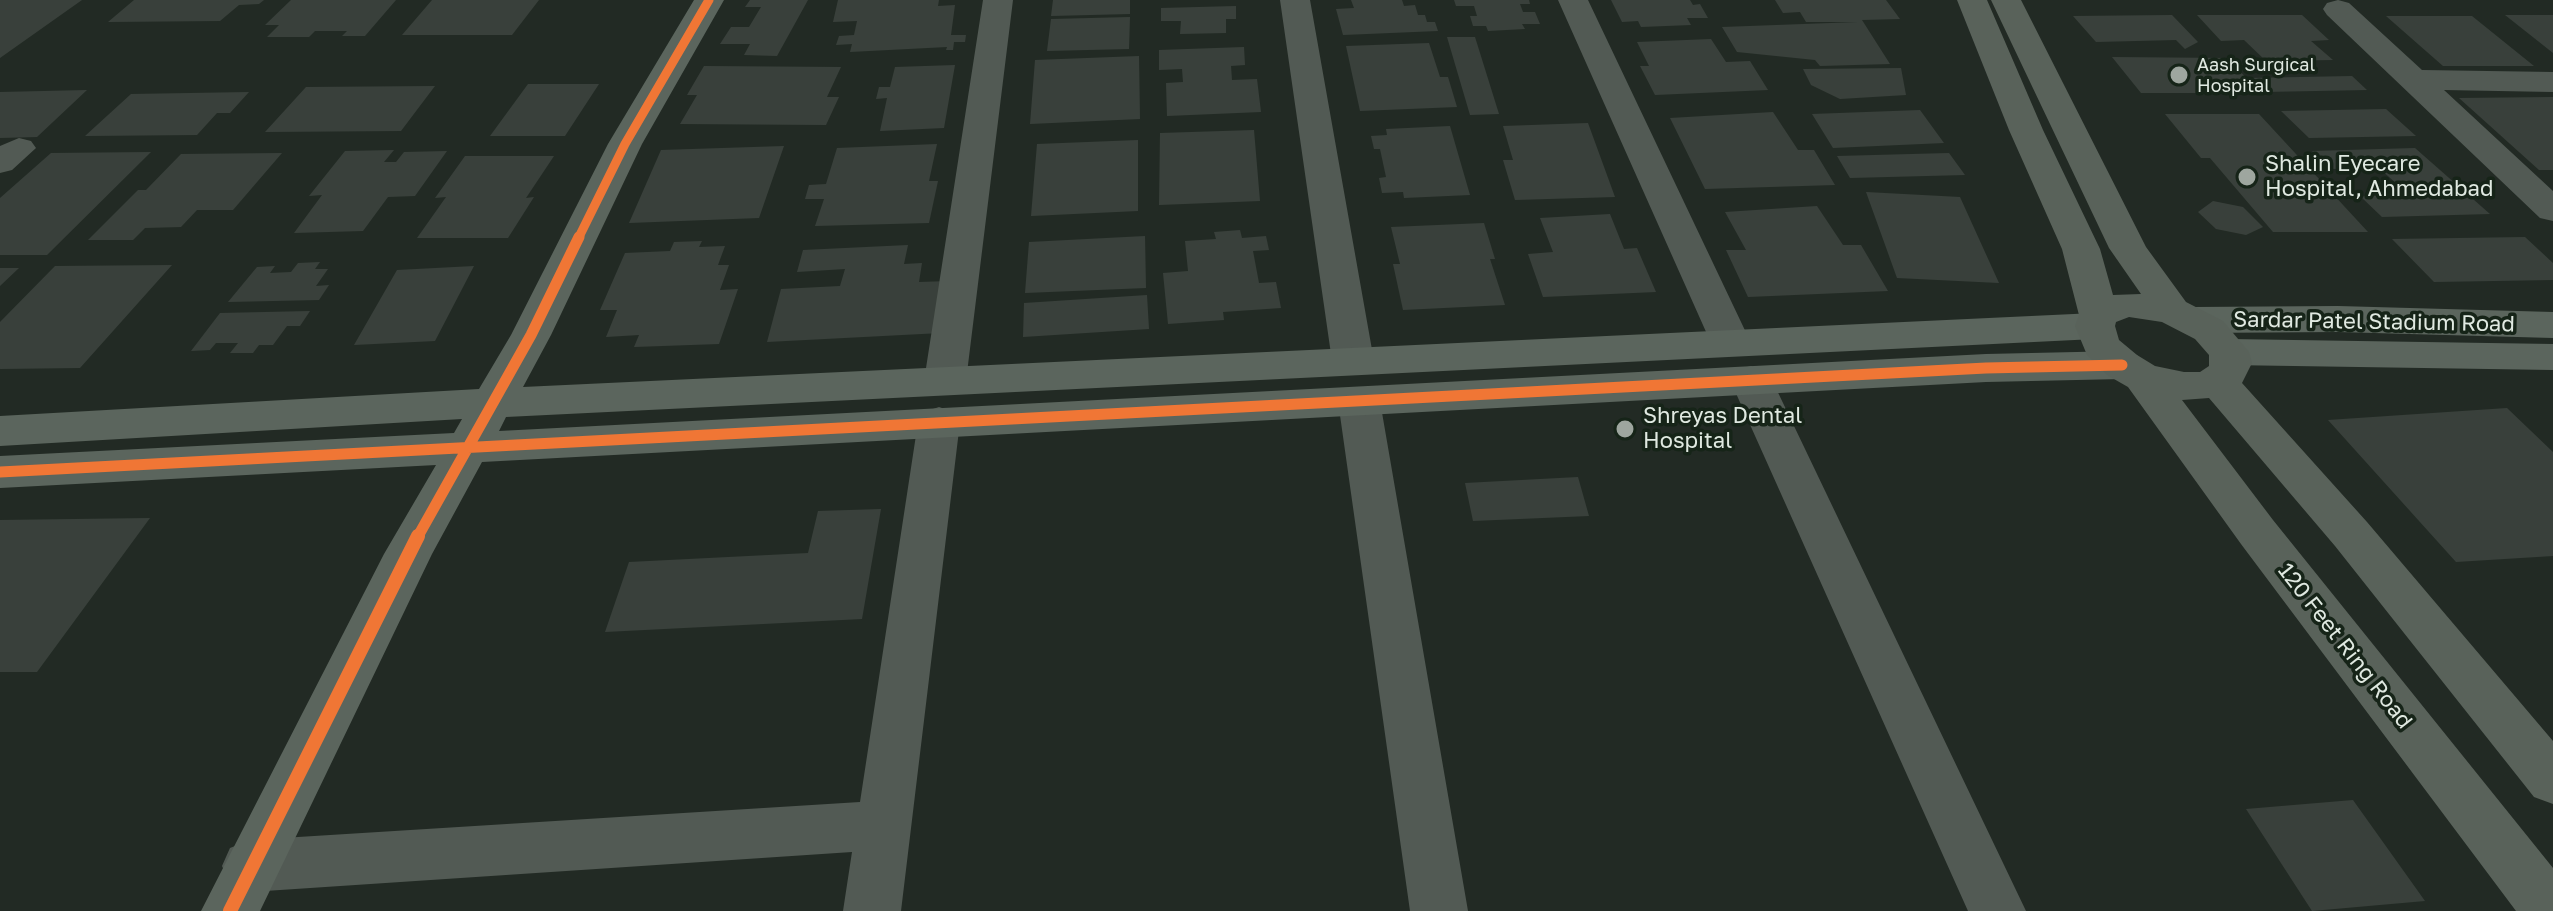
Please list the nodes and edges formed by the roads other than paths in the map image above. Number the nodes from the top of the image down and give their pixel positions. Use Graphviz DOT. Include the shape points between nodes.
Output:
graph roads {
  1 [pos="709,0"];
  2 [pos="998,0"];
  3 [pos="1295,0"];
  4 [pos="1573,0"];
  5 [pos="1972,0"];
  6 [pos="2006,0"];
  7 [pos="2338,9"];
  8 [pos="2417,80"];
  9 [pos="2553,82"];
  10 [pos="2553,210"];
  11 [pos="2183,316"];
  12 [pos="2097,320"];
  13 [pos="2553,325"];
  14 [pos="2553,357"];
  15 [pos="1741,362"];
  16 [pos="2223,366"];
  17 [pos="2133,371"];
  18 [pos="1356,381"];
  19 [pos="942,402"];
  20 [pos="493,403"];
  21 [pos="0,431"];
  22 [pos="468,448"];
  23 [pos="0,472"];
  24 [pos="2553,780"];
  25 [pos="882,825"];
  26 [pos="240,888"];
  27 [pos="872,911"];
  28 [pos="1439,911"];
  29 [pos="1997,911"];
  30 [pos="2551,911"];
  1 -- 20 [label="street" via="625,144"];
  2 -- 19 [label="street"];
  3 -- 18 [label="street"];
  4 -- 15 [label="street"];
  5 -- 12 [label="main road" via="2081,249"];
  6 -- 11 [label="main road" via="2128,248"];
  7 -- 8 [label="street"];
  8 -- 9 [label="street"];
  8 -- 10 [label="street"];
  11 -- 12 [label="main road" via="2129,305 2111,308"];
  11 -- 13 [label="street, Sardar Patel Stadium Road"];
  11 -- 16 [label="main road" via="2209,330"];
  12 -- 15 [label="street"];
  12 -- 17 [label="main road, 120 Feet Ring Road" via="2101,346"];
  14 -- 16 [label="street, Sardar Patel Stadium Road"];
  15 -- 17 [label="street"];
  15 -- 18 [label="street"];
  15 -- 29 [label="street"];
  16 -- 17 [label="main road" via="2184,386"];
  16 -- 24 [label="main road" via="2351,534"];
  17 -- 30 [label="main road, 120 Feet Ring Road"];
  18 -- 19 [label="street"];
  18 -- 28 [label="street"];
  19 -- 20 [label="street"];
  19 -- 22 [label="street"];
  19 -- 25 [label="street"];
  20 -- 21 [label="street"];
  20 -- 22 [label="street"];
  22 -- 23 [label="street"];
  22 -- 26 [label="street" via="408,554"];
  25 -- 26 [label="street"];
  25 -- 27 [label="street"];
}
